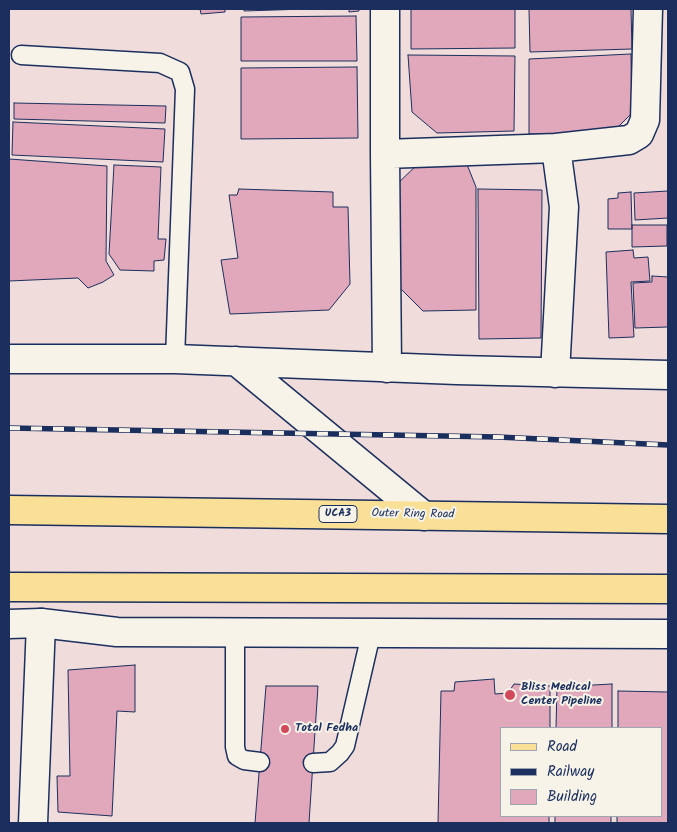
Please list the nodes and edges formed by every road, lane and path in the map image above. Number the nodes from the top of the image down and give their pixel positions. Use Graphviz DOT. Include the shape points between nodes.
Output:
graph roads {
  1 [pos="385,9"];
  2 [pos="648,9"];
  3 [pos="21,54"];
  4 [pos="556,148"];
  5 [pos="385,154"];
  6 [pos="9,359"];
  7 [pos="175,359"];
  8 [pos="236,361"];
  9 [pos="387,368"];
  10 [pos="555,374"];
  11 [pos="668,375"];
  12 [pos="9,510"];
  13 [pos="424,516"];
  14 [pos="668,519"];
  15 [pos="9,587"];
  16 [pos="668,589"];
  17 [pos="41,623"];
  18 [pos="9,624"];
  19 [pos="235,632"];
  20 [pos="371,634"];
  21 [pos="668,634"];
  22 [pos="260,762"];
  23 [pos="313,763"];
  24 [pos="33,823"];
  1 -- 5 [label="street"];
  2 -- 4 [label="street" via="645,120 639,134 629,140"];
  3 -- 7 [label="lane" via="160,63 180,72 185,89"];
  4 -- 5 [label="street"];
  4 -- 10 [label="street" via="564,208"];
  5 -- 9 [label="street"];
  6 -- 7 [label="street"];
  7 -- 8 [label="street"];
  8 -- 9 [label="street"];
  8 -- 13 [label="street"];
  9 -- 10 [label="street"];
  10 -- 11 [label="street"];
  12 -- 13 [label="main road, Outer Ring Road / UCA3"];
  13 -- 14 [label="main road, Outer Ring Road / UCA3"];
  15 -- 16 [label="main road"];
  17 -- 18 [label="street"];
  17 -- 19 [label="street" via="117,632"];
  17 -- 24 [label="street"];
  19 -- 20 [label="street"];
  19 -- 22 [label="lane" via="235,747 237,756"];
  20 -- 21 [label="street"];
  20 -- 23 [label="lane" via="345,746 330,762"];
}
